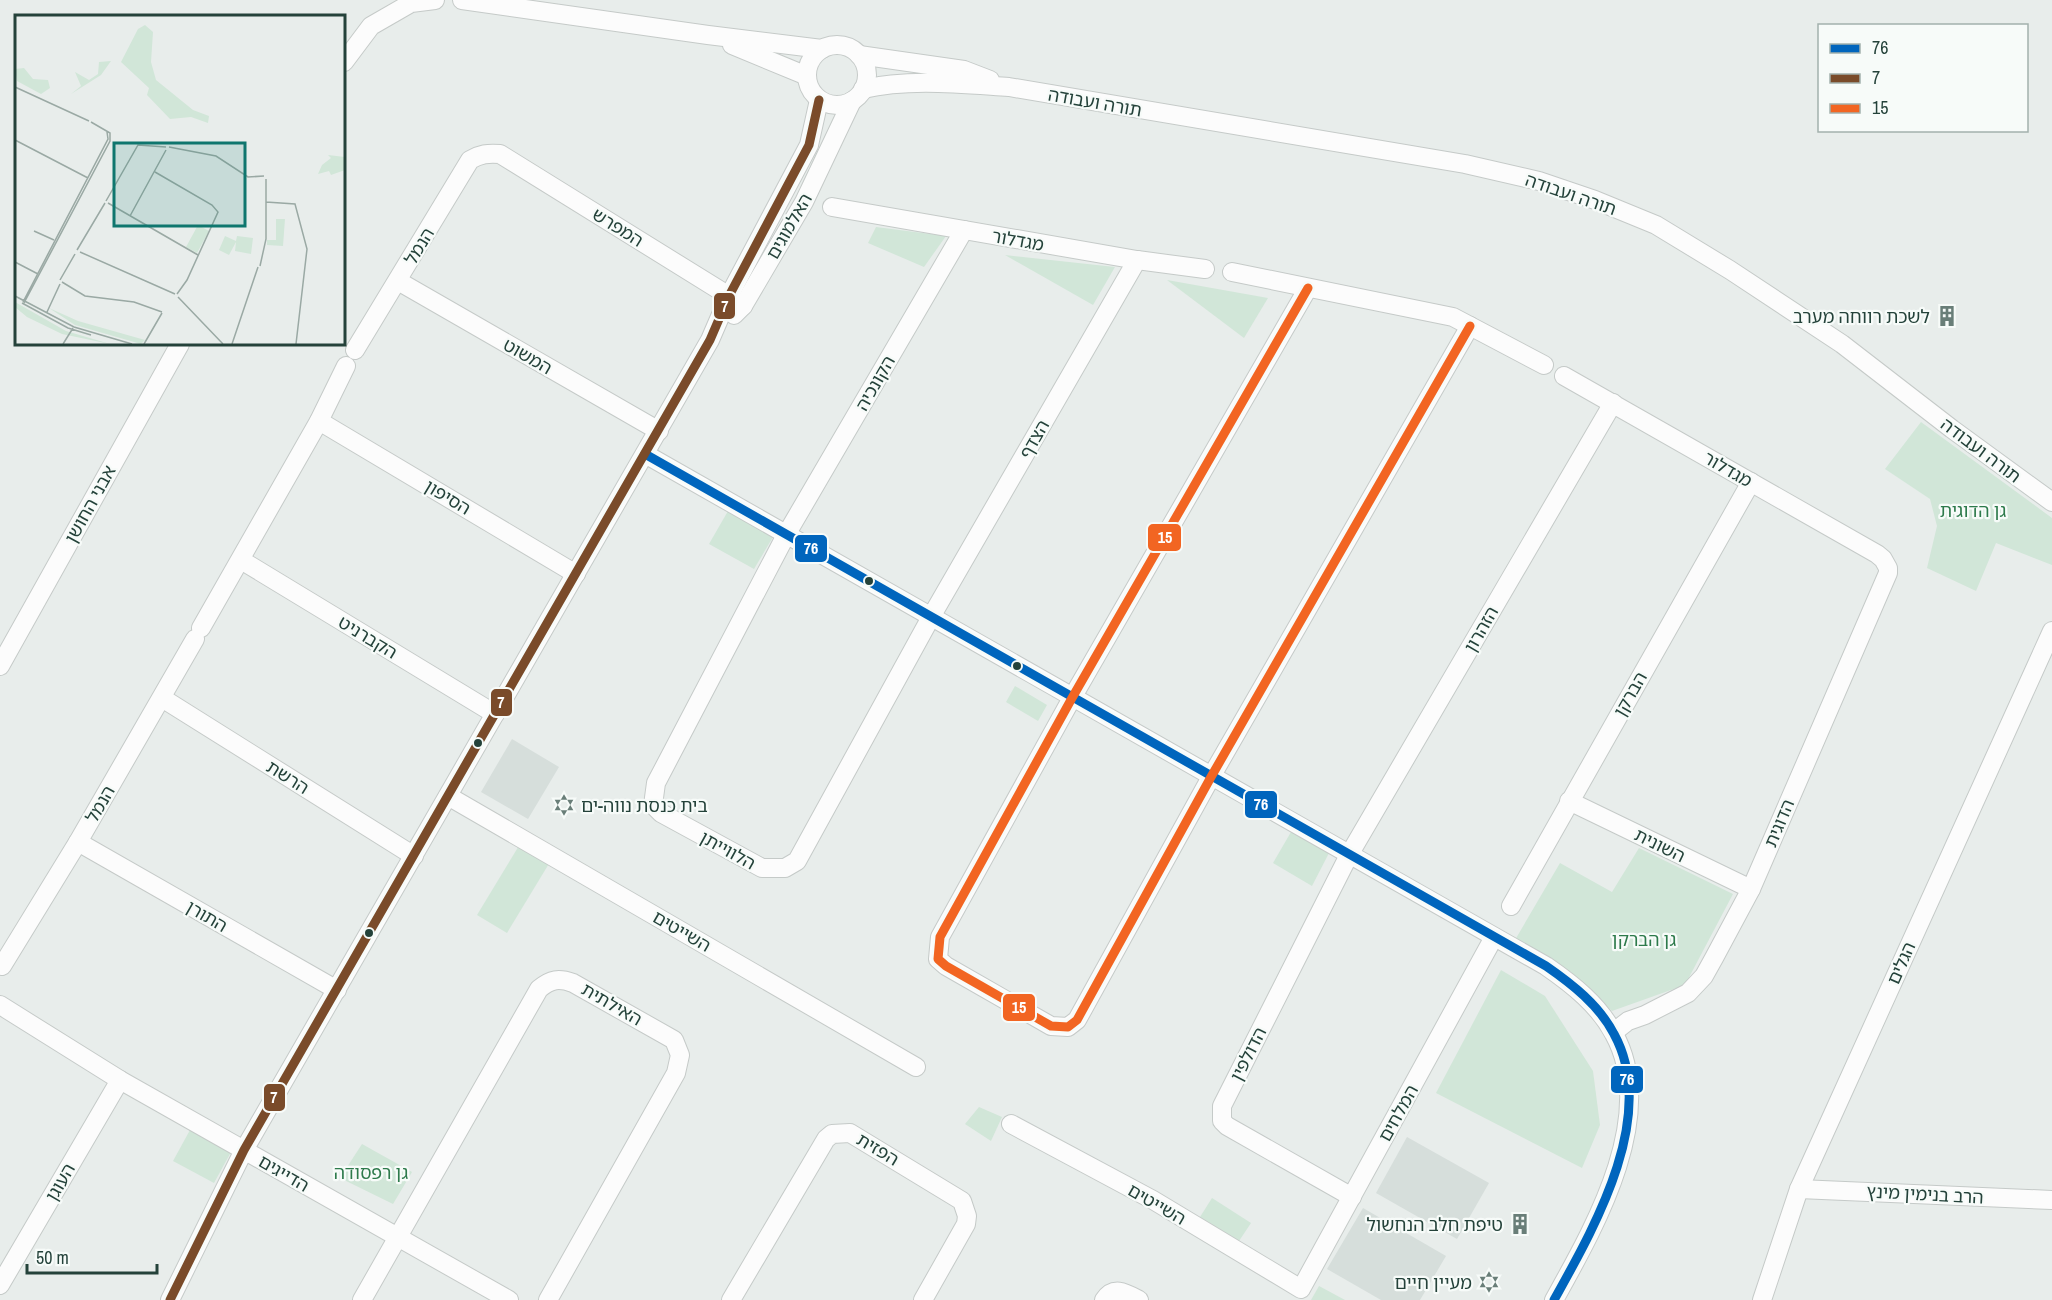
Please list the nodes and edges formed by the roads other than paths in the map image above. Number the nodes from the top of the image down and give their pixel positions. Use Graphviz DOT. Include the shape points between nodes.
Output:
graph roads {
  1 [pos="435,0"];
  2 [pos="462,0"];
  3 [pos="708,35"];
  4 [pos="822,49"];
  5 [pos="859,55"];
  6 [pos="345,61"];
  7 [pos="807,76"];
  8 [pos="1009,87"];
  9 [pos="858,95"];
  10 [pos="819,100"];
  11 [pos="490,153"];
  12 [pos="832,207"];
  13 [pos="964,230"];
  14 [pos="1137,260"];
  15 [pos="1205,269"];
  16 [pos="1232,272"];
  17 [pos="398,281"];
  18 [pos="1308,288"];
  19 [pos="736,301"];
  20 [pos="1470,326"];
  21 [pos="179,345"];
  22 [pos="1544,365"];
  23 [pos="1564,376"];
  24 [pos="1613,403"];
  25 [pos="319,421"];
  26 [pos="658,431"];
  27 [pos="645,454"];
  28 [pos="1751,482"];
  29 [pos="2052,502"];
  30 [pos="786,535"];
  31 [pos="241,560"];
  32 [pos="1888,568"];
  33 [pos="576,574"];
  34 [pos="931,617"];
  35 [pos="2052,631"];
  36 [pos="0,666"];
  37 [pos="162,698"];
  38 [pos="1072,698"];
  39 [pos="495,714"];
  40 [pos="1211,777"];
  41 [pos="448,796"];
  42 [pos="1569,801"];
  43 [pos="78,842"];
  44 [pos="1350,855"];
  45 [pos="414,856"];
  46 [pos="1751,890"];
  47 [pos="1511,906"];
  48 [pos="1494,937"];
  49 [pos="2,966"];
  50 [pos="337,990"];
  51 [pos="0,1005"];
  52 [pos="1614,1032"];
  53 [pos="916,1067"];
  54 [pos="120,1080"];
  55 [pos="1011,1124"];
  56 [pos="244,1150"];
  57 [pos="1799,1189"];
  58 [pos="1352,1197"];
  59 [pos="2052,1200"];
  60 [pos="397,1236"];
  61 [pos="0,1285"];
  62 [pos="1301,1289"];
  63 [pos="170,1300"];
  64 [pos="362,1300"];
  65 [pos="509,1300"];
  66 [pos="548,1300"];
  67 [pos="731,1300"];
  68 [pos="923,1300"];
  69 [pos="1104,1300"];
  70 [pos="1139,1300"];
  71 [pos="1554,1300"];
  72 [pos="1762,1300"];
  1 -- 6 [label="street" via="411,3 371,26"];
  2 -- 3 [label="street"];
  3 -- 4 [label="street"];
  3 -- 7 [label="street"];
  4 -- 5 [label="street" via="842,46"];
  4 -- 7 [label="street" via="810,60"];
  5 -- 8 [label="street, תורה ועבודה" via="964,70"];
  5 -- 9 [label="street" via="867,71"];
  7 -- 10 [label="street" via="808,86"];
  8 -- 9 [label="street, תורה ועבודה" via="885,84"];
  8 -- 29 [label="street, תורה ועבודה" via="1465,164 1539,181 1595,200 1656,225 1809,321"];
  9 -- 10 [label="street" via="836,105"];
  9 -- 19 [label="street, האלמוגים" via="836,131 804,202"];
  10 -- 19 [label="street, האלמוגים" via="809,145"];
  11 -- 17 [label="street, הנמל" via="470,160"];
  11 -- 19 [label="street, המפרש" via="500,154"];
  12 -- 13 [label="street, מגדלור"];
  13 -- 14 [label="street, מגדלור"];
  13 -- 30 [label="street, הקונכיה"];
  14 -- 15 [label="street, מגדלור"];
  14 -- 34 [label="street, הצדף"];
  16 -- 18 [label="street"];
  17 -- 25 [label="street, הנמל" via="351,358"];
  17 -- 26 [label="street, המשוט"];
  18 -- 20 [label="street" via="1453,317"];
  18 -- 38 [label="street"];
  19 -- 26 [label="street, האלמוגים"];
  20 -- 22 [label="street"];
  20 -- 40 [label="street"];
  21 -- 36 [label="street, אבני החושן"];
  23 -- 24 [label="street, מגדלור"];
  24 -- 28 [label="street, מגדלור"];
  24 -- 44 [label="street, הזהרון"];
  25 -- 31 [label="street, הנמל"];
  25 -- 33 [label="street, הסיפון"];
  26 -- 27 [label="street, האלמוגים"];
  27 -- 30 [label="street"];
  27 -- 33 [label="street, האלמוגים"];
  28 -- 32 [label="street, מגדלור" via="1877,554"];
  28 -- 42 [label="street, הברקן"];
  30 -- 34 [label="street"];
  30 -- 34 [label="street, הלווייתן" via="656,783 653,805 661,813 762,868 785,868 797,861"];
  31 -- 37 [label="street, הנמל"];
  31 -- 39 [label="street, הקברניט"];
  32 -- 46 [label="street, הדוגית"];
  33 -- 39 [label="street, האלמוגים"];
  34 -- 38 [label="street"];
  35 -- 57 [label="street, הגלים"];
  37 -- 43 [label="street, הנמל"];
  37 -- 45 [label="street, הרשת"];
  38 -- 40 [label="street"];
  38 -- 40 [label="street" via="940,937 938,959 1051,1026 1068,1027 1077,1020"];
  39 -- 41 [label="street, האלמוגים"];
  40 -- 44 [label="street"];
  41 -- 45 [label="street, האלמוגים"];
  41 -- 53 [label="street, השייטים"];
  42 -- 46 [label="street, השונית"];
  42 -- 47 [label="street, הברקן"];
  43 -- 49 [label="street, הנמל"];
  43 -- 50 [label="street, התורן"];
  44 -- 48 [label="street"];
  44 -- 58 [label="street, הדולפין" via="1221,1106 1221,1113 1227,1126"];
  45 -- 50 [label="street, האלמוגים"];
  46 -- 52 [label="street, הדוגית" via="1704,976 1688,993 1628,1021"];
  48 -- 52 [label="street" via="1571,983"];
  48 -- 58 [label="street, המלחים"];
  50 -- 56 [label="street, האלמוגים"];
  51 -- 54 [label="street, הדייגים"];
  52 -- 71 [label="street" via="1628,1079 1627,1130 1593,1230"];
  54 -- 56 [label="street, הדייגים"];
  54 -- 61 [label="street, העוגן"];
  55 -- 62 [label="street, השייטים" via="1152,1200"];
  56 -- 60 [label="street, הדייגים"];
  56 -- 63 [label="street, האלמוגים"];
  57 -- 59 [label="street, הרב בנימין מינץ"];
  57 -- 72 [label="street, הגלים"];
  58 -- 62 [label="street, המלחים"];
  60 -- 64 [label="street, האילתית"];
  60 -- 65 [label="street, הדייגים"];
  60 -- 66 [label="street, האילתית" via="539,989 555,979 573,983 674,1040 680,1055 676,1073"];
  67 -- 68 [label="street, הפזית" via="826,1139 832,1134 850,1133 962,1201 966,1224 963,1233"];
  69 -- 70 [label="street" via="1120,1291"];
}
